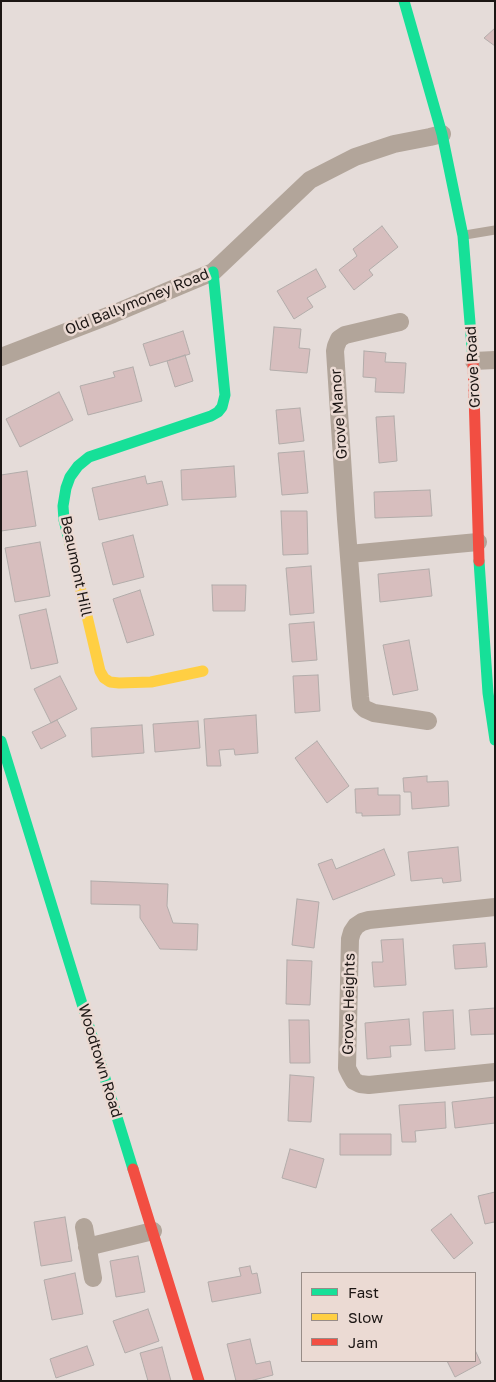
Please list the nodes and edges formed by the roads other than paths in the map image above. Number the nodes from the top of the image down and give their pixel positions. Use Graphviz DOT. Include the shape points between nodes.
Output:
graph roads {
  1 [pos="404,1"];
  2 [pos="442,134"];
  3 [pos="495,230"];
  4 [pos="463,236"];
  5 [pos="213,272"];
  6 [pos="400,322"];
  7 [pos="1,357"];
  8 [pos="495,360"];
  9 [pos="474,361"];
  10 [pos="478,542"];
  11 [pos="349,554"];
  12 [pos="204,671"];
  13 [pos="493,720"];
  14 [pos="428,721"];
  15 [pos="495,740"];
  16 [pos="1,741"];
  17 [pos="495,907"];
  18 [pos="495,1072"];
  19 [pos="84,1228"];
  20 [pos="152,1231"];
  21 [pos="87,1247"];
  22 [pos="93,1278"];
  23 [pos="199,1381"];
  1 -- 2 [label="street, Grove Road"];
  2 -- 4 [label="street, Grove Road"];
  2 -- 5 [label="street, Old Ballymoney Road" via="394,144 355,157 310,180"];
  3 -- 4 [label="lane"];
  4 -- 9 [label="street, Grove Road"];
  5 -- 7 [label="street, Old Ballymoney Road"];
  5 -- 12 [label="street, Beaumont Hill" via="225,395 222,407 211,416 89,457 70,477 63,506 97,662 104,678 119,684 151,682"];
  6 -- 11 [label="street, Grove Manor" via="345,335 336,346"];
  8 -- 9 [label="street"];
  9 -- 10 [label="street, Grove Road"];
  10 -- 11 [label="street"];
  10 -- 13 [label="street, Grove Road" via="488,693"];
  11 -- 14 [label="street, Grove Manor" via="362,705 374,713"];
  13 -- 15 [label="street, Grove Road"];
  16 -- 20 [label="street, Woodtown Road"];
  17 -- 18 [label="street, Grove Heights" via="369,920 356,926 350,939 348,1068 354,1081 364,1085"];
  19 -- 21 [label="street"];
  20 -- 21 [label="street"];
  20 -- 23 [label="street, Woodtown Road"];
  21 -- 22 [label="street"];
}
